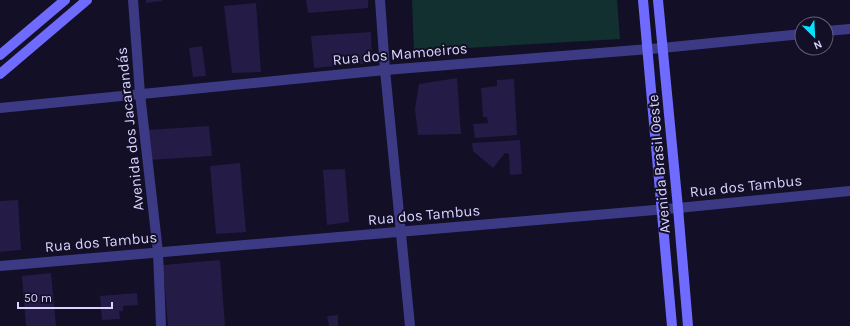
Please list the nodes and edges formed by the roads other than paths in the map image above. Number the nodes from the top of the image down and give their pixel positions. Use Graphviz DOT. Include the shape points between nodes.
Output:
graph roads {
  1 [pos="64,0"];
  2 [pos="87,0"];
  3 [pos="133,0"];
  4 [pos="380,0"];
  5 [pos="643,0"];
  6 [pos="658,0"];
  7 [pos="850,29"];
  8 [pos="834,30"];
  9 [pos="794,35"];
  10 [pos="646,48"];
  11 [pos="662,48"];
  12 [pos="0,55"];
  13 [pos="385,70"];
  14 [pos="0,74"];
  15 [pos="140,94"];
  16 [pos="0,108"];
  17 [pos="850,191"];
  18 [pos="662,208"];
  19 [pos="678,208"];
  20 [pos="401,233"];
  21 [pos="158,252"];
  22 [pos="0,266"];
  23 [pos="161,326"];
  24 [pos="410,326"];
  25 [pos="672,326"];
  26 [pos="688,326"];
  1 -- 12 [label="street"];
  2 -- 14 [label="street"];
  3 -- 15 [label="street, Avenida dos Jacarandás"];
  4 -- 13 [label="street"];
  5 -- 10 [label="street, Avenida Brasil Oeste"];
  6 -- 11 [label="street, Avenida Brasil Oeste"];
  7 -- 8 [label="street"];
  9 -- 11 [label="street, Rua dos Mamoeiros"];
  10 -- 11 [label="street, Rua dos Mamoeiros"];
  10 -- 13 [label="street, Rua dos Mamoeiros"];
  10 -- 18 [label="street, Avenida Brasil Oeste"];
  11 -- 19 [label="street, Avenida Brasil Oeste"];
  13 -- 15 [label="street, Rua dos Mamoeiros"];
  13 -- 20 [label="street"];
  15 -- 16 [label="street, Rua dos Mamoeiros"];
  15 -- 21 [label="street, Avenida dos Jacarandás"];
  17 -- 19 [label="street, Rua dos Tambus"];
  18 -- 19 [label="street, Rua dos Tambus"];
  18 -- 20 [label="street, Rua dos Tambus"];
  18 -- 25 [label="street, Avenida Brasil Oeste"];
  19 -- 26 [label="street, Avenida Brasil Oeste"];
  20 -- 21 [label="street, Rua dos Tambus"];
  20 -- 24 [label="street"];
  21 -- 22 [label="street, Rua dos Tambus"];
  21 -- 23 [label="street, Avenida dos Jacarandás"];
}
